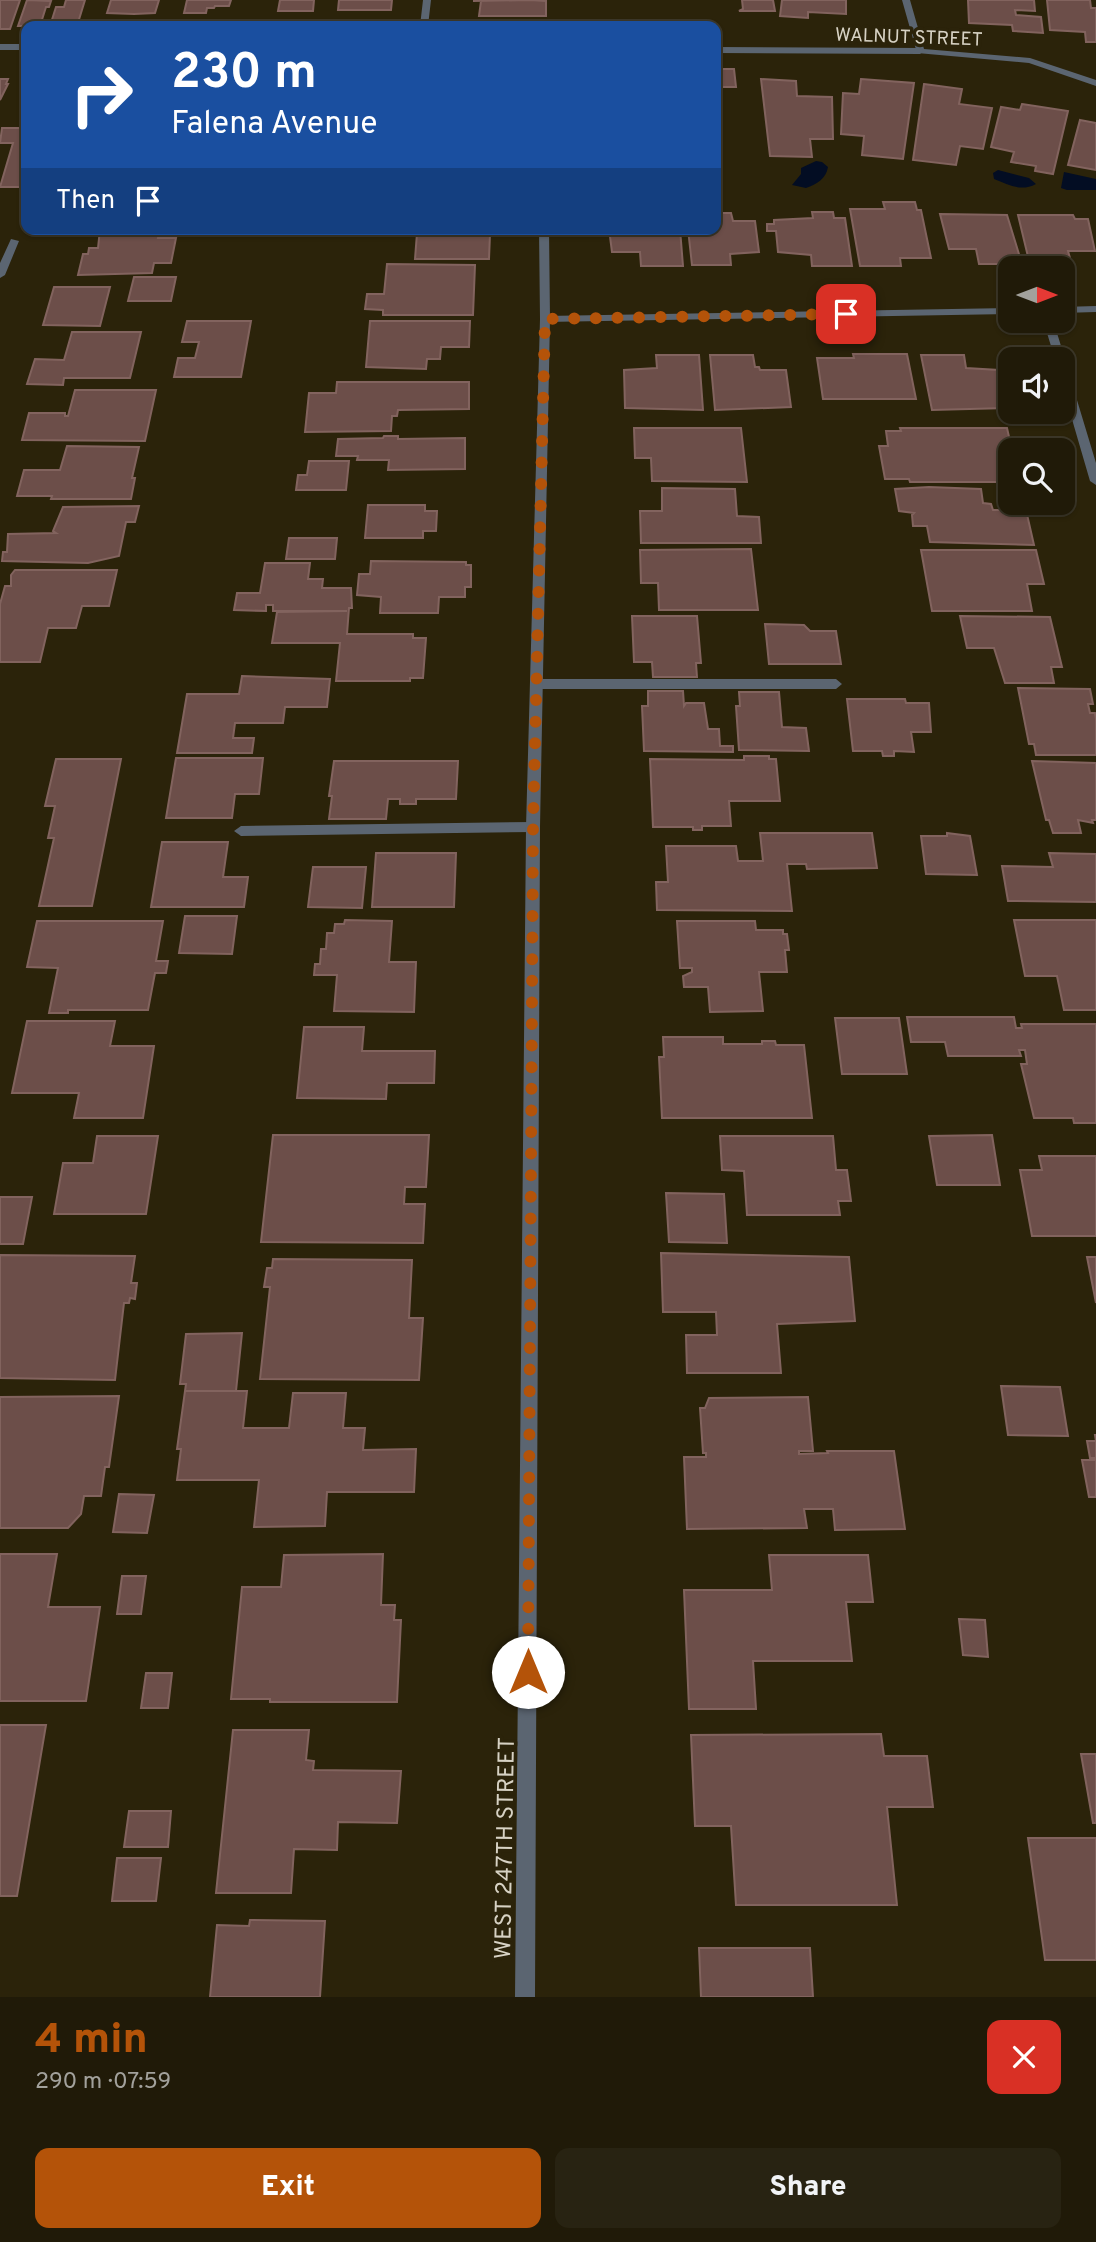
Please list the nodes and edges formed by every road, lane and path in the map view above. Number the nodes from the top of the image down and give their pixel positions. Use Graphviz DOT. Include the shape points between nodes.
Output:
graph roads {
  1 [pos="427,0"];
  2 [pos="906,0"];
  3 [pos="425,21"];
  4 [pos="0,47"];
  5 [pos="21,47"];
  6 [pos="721,50"];
  7 [pos="920,51"];
  8 [pos="1096,83"];
  9 [pos="544,235"];
  10 [pos="14,241"];
  11 [pos="0,275"];
  12 [pos="1096,309"];
  13 [pos="1075,310"];
  14 [pos="998,311"];
  15 [pos="545,319"];
  16 [pos="1075,411"];
  17 [pos="1096,481"];
  18 [pos="537,684"];
  19 [pos="836,684"];
  20 [pos="533,827"];
  21 [pos="241,831"];
  22 [pos="525,1997"];
  1 -- 3 [label="street"];
  2 -- 7 [label="street"];
  4 -- 5 [label="street"];
  6 -- 7 [label="street, WALNUT STREET"];
  7 -- 8 [label="street, WALNUT STREET" via="1030,61"];
  9 -- 15 [label="street, WEST 247TH STREET"];
  10 -- 11 [label="street"];
  12 -- 13 [label="street"];
  14 -- 15 [label="street"];
  15 -- 18 [label="street, WEST 247TH STREET"];
  16 -- 17 [label="street"];
  18 -- 19 [label="street"];
  18 -- 20 [label="street, WEST 247TH STREET"];
  20 -- 21 [label="street"];
  20 -- 22 [label="street, WEST 247TH STREET"];
}
